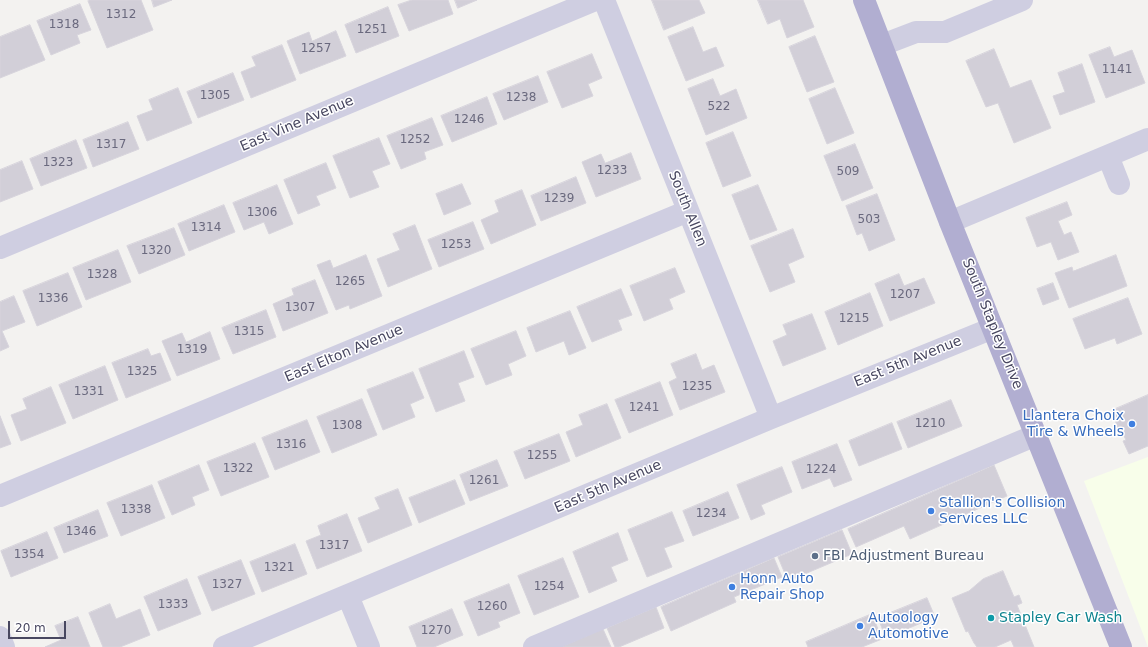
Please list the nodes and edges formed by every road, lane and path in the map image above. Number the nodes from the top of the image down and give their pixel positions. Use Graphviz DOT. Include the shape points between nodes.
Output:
graph roads {
  1 [pos="594,0"];
  2 [pos="604,0"];
  3 [pos="864,0"];
  4 [pos="1022,0"];
  5 [pos="882,45"];
  6 [pos="1148,140"];
  7 [pos="1108,156"];
  8 [pos="1119,184"];
  9 [pos="688,211"];
  10 [pos="950,222"];
  11 [pos="0,248"];
  12 [pos="993,328"];
  13 [pos="771,418"];
  14 [pos="1036,435"];
  15 [pos="0,496"];
  16 [pos="348,596"];
  17 [pos="0,638"];
  18 [pos="4,647"];
  19 [pos="224,647"];
  20 [pos="369,647"];
  21 [pos="534,647"];
  22 [pos="1121,647"];
  1 -- 11 [label="street, East Vine Avenue"];
  2 -- 9 [label="street, South Allen"];
  3 -- 5 [label="main road, South Stapley Drive"];
  4 -- 5 [label="street" via="945,32 916,32"];
  5 -- 10 [label="main road, South Stapley Drive"];
  6 -- 7 [label="street"];
  7 -- 8 [label="street"];
  7 -- 10 [label="street"];
  9 -- 13 [label="street, South Allen"];
  9 -- 15 [label="street, East Elton Avenue"];
  10 -- 12 [label="main road, South Stapley Drive"];
  12 -- 13 [label="street, East 5th Avenue"];
  12 -- 14 [label="main road, South Stapley Drive"];
  13 -- 16 [label="street, East 5th Avenue"];
  14 -- 21 [label="street"];
  14 -- 22 [label="main road, South Stapley Drive"];
  16 -- 19 [label="street, East 5th Avenue"];
  16 -- 20 [label="street"];
  17 -- 18 [label="street"];
}
